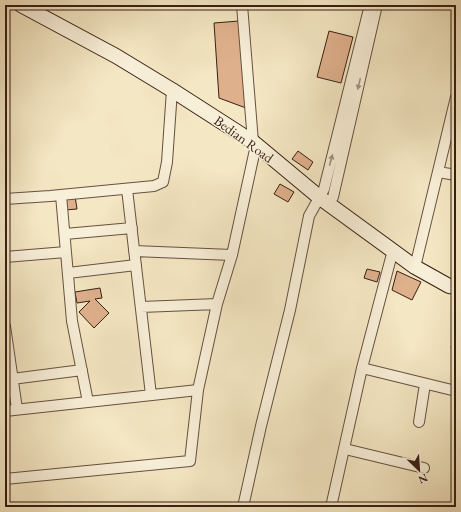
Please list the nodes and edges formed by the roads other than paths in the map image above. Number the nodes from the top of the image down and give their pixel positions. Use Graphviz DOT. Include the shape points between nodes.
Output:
graph roads {
  1 [pos="21,5"];
  2 [pos="242,5"];
  3 [pos="370,5"];
  4 [pos="377,5"];
  5 [pos="172,90"];
  6 [pos="455,104"];
  7 [pos="343,135"];
  8 [pos="255,144"];
  9 [pos="438,172"];
  10 [pos="456,175"];
  11 [pos="127,189"];
  12 [pos="61,195"];
  13 [pos="5,199"];
  14 [pos="324,201"];
  15 [pos="132,228"];
  16 [pos="65,234"];
  17 [pos="393,250"];
  18 [pos="134,251"];
  19 [pos="66,252"];
  20 [pos="232,255"];
  21 [pos="5,257"];
  22 [pos="136,265"];
  23 [pos="415,267"];
  24 [pos="68,273"];
  25 [pos="456,287"];
  26 [pos="217,304"];
  27 [pos="141,307"];
  28 [pos="5,326"];
  29 [pos="362,368"];
  30 [pos="82,370"];
  31 [pos="12,379"];
  32 [pos="425,384"];
  33 [pos="198,390"];
  34 [pos="456,391"];
  35 [pos="151,395"];
  36 [pos="88,402"];
  37 [pos="17,410"];
  38 [pos="5,411"];
  39 [pos="419,422"];
  40 [pos="345,449"];
  41 [pos="424,468"];
  42 [pos="5,479"];
  43 [pos="242,507"];
  44 [pos="331,507"];
  1 -- 5 [label="main road, Bedian Road" via="116,56"];
  2 -- 8 [label="street"];
  3 -- 7 [label="street"];
  4 -- 7 [label="street, one-way"];
  5 -- 8 [label="main road, Bedian Road"];
  5 -- 11 [label="street" via="167,162 163,182 154,186"];
  6 -- 9 [label="street"];
  7 -- 14 [label="street" via="324,189"];
  8 -- 14 [label="main road, Bedian Road"];
  8 -- 20 [label="street"];
  9 -- 10 [label="street"];
  9 -- 23 [label="street"];
  11 -- 12 [label="street"];
  11 -- 15 [label="street"];
  12 -- 13 [label="street"];
  12 -- 16 [label="street"];
  14 -- 17 [label="main road, Bedian Road"];
  14 -- 43 [label="street" via="309,216 290,310"];
  15 -- 16 [label="street"];
  15 -- 18 [label="street"];
  16 -- 19 [label="street"];
  17 -- 23 [label="main road, Bedian Road"];
  17 -- 29 [label="street"];
  18 -- 20 [label="street"];
  18 -- 22 [label="street"];
  19 -- 21 [label="street"];
  19 -- 24 [label="street"];
  20 -- 26 [label="street"];
  22 -- 24 [label="street"];
  22 -- 27 [label="street"];
  23 -- 25 [label="main road, Bedian Road" via="449,286"];
  24 -- 30 [label="street" via="72,321"];
  26 -- 27 [label="street"];
  26 -- 33 [label="street"];
  27 -- 35 [label="street"];
  28 -- 31 [label="street"];
  29 -- 32 [label="street"];
  29 -- 40 [label="street"];
  30 -- 31 [label="street"];
  30 -- 36 [label="street"];
  31 -- 37 [label="street"];
  32 -- 34 [label="street"];
  32 -- 39 [label="street"];
  33 -- 35 [label="street"];
  33 -- 42 [label="street" via="190,461"];
  35 -- 36 [label="street"];
  36 -- 37 [label="street"];
  37 -- 38 [label="street"];
  40 -- 41 [label="street"];
  40 -- 44 [label="street"];
}
